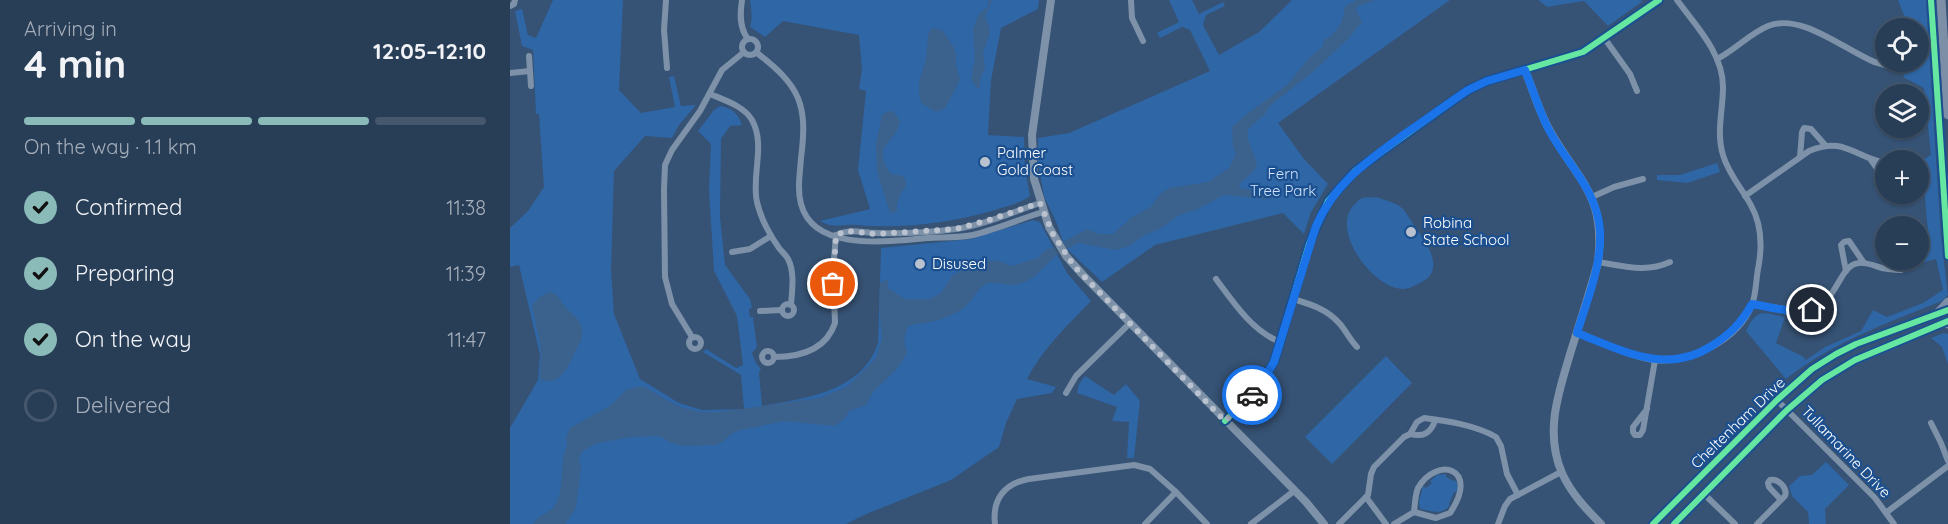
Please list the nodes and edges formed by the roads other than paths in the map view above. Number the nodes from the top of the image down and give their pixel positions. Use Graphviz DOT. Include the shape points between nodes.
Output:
graph roads {
  1 [pos="515,0"];
  2 [pos="666,0"];
  3 [pos="742,0"];
  4 [pos="1051,0"];
  5 [pos="1131,0"];
  6 [pos="1659,0"];
  7 [pos="1677,0"];
  8 [pos="1931,0"];
  9 [pos="1941,0"];
  10 [pos="510,6"];
  11 [pos="748,39"];
  12 [pos="1605,39"];
  13 [pos="1143,41"];
  14 [pos="744,52"];
  15 [pos="757,53"];
  16 [pos="529,56"];
  17 [pos="1717,58"];
  18 [pos="1875,62"];
  19 [pos="667,68"];
  20 [pos="1525,70"];
  21 [pos="530,71"];
  22 [pos="510,73"];
  23 [pos="531,86"];
  24 [pos="1637,91"];
  25 [pos="710,94"];
  26 [pos="1948,115"];
  27 [pos="1826,146"];
  28 [pos="1800,157"];
  29 [pos="1871,160"];
  30 [pos="1875,161"];
  31 [pos="1875,166"];
  32 [pos="1643,179"];
  33 [pos="1746,195"];
  34 [pos="1592,197"];
  35 [pos="1040,203"];
  36 [pos="1043,212"];
  37 [pos="836,235"];
  38 [pos="771,236"];
  39 [pos="732,252"];
  40 [pos="1948,256"];
  41 [pos="1598,262"];
  42 [pos="1670,262"];
  43 [pos="1864,263"];
  44 [pos="1875,266"];
  45 [pos="1845,272"];
  46 [pos="1216,279"];
  47 [pos="1293,299"];
  48 [pos="1948,302"];
  49 [pos="1752,304"];
  50 [pos="791,305"];
  51 [pos="782,310"];
  52 [pos="1948,310"];
  53 [pos="760,311"];
  54 [pos="1937,314"];
  55 [pos="1947,322"];
  56 [pos="1130,323"];
  57 [pos="1577,333"];
  58 [pos="692,337"];
  59 [pos="1280,342"];
  60 [pos="1357,347"];
  61 [pos="774,357"];
  62 [pos="1655,360"];
  63 [pos="1066,393"];
  64 [pos="1777,400"];
  65 [pos="1647,409"];
  66 [pos="1788,410"];
  67 [pos="1225,421"];
  68 [pos="1436,421"];
  69 [pos="1931,423"];
  70 [pos="1410,434"];
  71 [pos="1948,464"];
  72 [pos="1561,472"];
  73 [pos="1294,491"];
  74 [pos="1176,492"];
  75 [pos="1704,494"];
  76 [pos="1518,495"];
  77 [pos="1366,497"];
  78 [pos="1780,500"];
  79 [pos="1414,512"];
  80 [pos="1887,512"];
  81 [pos="995,524"];
  82 [pos="1145,524"];
  83 [pos="1207,524"];
  84 [pos="1251,524"];
  85 [pos="1324,524"];
  86 [pos="1339,524"];
  87 [pos="1386,524"];
  88 [pos="1394,524"];
  89 [pos="1497,524"];
  90 [pos="1601,524"];
  91 [pos="1653,524"];
  92 [pos="1674,524"];
  93 [pos="1735,524"];
  94 [pos="1757,524"];
  95 [pos="1894,524"];
  1 -- 10 [label="street"];
  2 -- 19 [label="street"];
  3 -- 11 [label="street" via="743,33"];
  4 -- 35 [label="street" via="1032,135 1034,179"];
  5 -- 13 [label="street" via="1132,18"];
  6 -- 12 [label="street"];
  7 -- 17 [label="street"];
  8 -- 40 [label="main road"];
  9 -- 26 [label="main road"];
  11 -- 14 [label="street" via="743,44"];
  11 -- 15 [label="street" via="758,42"];
  12 -- 20 [label="street" via="1579,54"];
  12 -- 24 [label="street"];
  14 -- 15 [label="street"];
  14 -- 25 [label="street" via="722,70"];
  15 -- 37 [label="street" via="786,78 800,101 804,134 798,190 802,207 818,228"];
  16 -- 21 [label="street"];
  17 -- 18 [label="street" via="1764,28 1786,22 1801,25"];
  17 -- 33 [label="street" via="1723,84 1719,130 1722,152"];
  20 -- 34 [label="street" via="1549,130"];
  20 -- 47 [label="street" via="1468,90 1354,171 1322,212"];
  21 -- 22 [label="street"];
  21 -- 23 [label="street"];
  25 -- 38 [label="street" via="740,108 752,120 759,143 756,193"];
  25 -- 58 [label="street" via="672,150 664,177 665,277 672,304"];
  27 -- 28 [label="street"];
  27 -- 28 [label="street" via="1811,129 1804,128"];
  27 -- 29 [label="street" via="1845,147"];
  28 -- 33 [label="street"];
  29 -- 30 [label="street"];
  29 -- 31 [label="street"];
  32 -- 34 [label="street"];
  33 -- 49 [label="street" via="1761,237"];
  34 -- 41 [label="street" via="1600,230"];
  35 -- 36 [label="street"];
  35 -- 37 [label="street" via="956,229 875,234 847,231"];
  36 -- 37 [label="street" via="970,236 871,241 847,240"];
  36 -- 56 [label="street" via="1066,256"];
  37 -- 61 [label="street" via="835,323 829,337 816,349 796,356"];
  38 -- 39 [label="street" via="750,249"];
  38 -- 50 [label="street" via="791,267"];
  41 -- 42 [label="street" via="1646,269"];
  41 -- 57 [label="street"];
  43 -- 44 [label="street"];
  43 -- 45 [label="street"];
  43 -- 45 [label="street" via="1849,241 1844,242"];
  45 -- 49 [label="street" via="1833,295 1812,310"];
  46 -- 59 [label="street" via="1263,333"];
  47 -- 59 [label="street"];
  47 -- 60 [label="street" via="1329,313"];
  48 -- 54 [label="main road"];
  49 -- 62 [label="street" via="1735,329 1703,351 1676,360"];
  50 -- 51 [label="street"];
  50 -- 51 [label="street" via="792,315 784,315"];
  51 -- 53 [label="street"];
  52 -- 54 [label="main road, Cheltenham Drive"];
  54 -- 64 [label="main road, Cheltenham Drive" via="1836,354"];
  55 -- 66 [label="main road, Cheltenham Drive" via="1845,365"];
  56 -- 63 [label="street" via="1076,376"];
  56 -- 67 [label="street"];
  57 -- 62 [label="street"];
  57 -- 72 [label="street" via="1554,411 1554,441"];
  59 -- 67 [label="street" via="1265,377"];
  62 -- 65 [label="street"];
  64 -- 66 [label="street, Tullamarine Drive"];
  64 -- 91 [label="main road, Cheltenham Drive"];
  66 -- 75 [label="main road, Cheltenham Drive"];
  66 -- 80 [label="street, Tullamarine Drive"];
  67 -- 73 [label="street"];
  68 -- 70 [label="street" via="1426,434"];
  68 -- 70 [label="street" via="1420,420"];
  68 -- 76 [label="street" via="1449,421 1496,436"];
  69 -- 71 [label="street"];
  70 -- 77 [label="street" via="1374,467"];
  71 -- 80 [label="street"];
  72 -- 76 [label="street"];
  72 -- 90 [label="street" via="1577,499"];
  73 -- 84 [label="street"];
  73 -- 85 [label="street"];
  74 -- 81 [label="street" via="1150,470 1134,465 1029,479 1014,483 999,496"];
  74 -- 82 [label="street"];
  74 -- 83 [label="street"];
  75 -- 92 [label="main road, Cheltenham Drive"];
  75 -- 93 [label="street"];
  76 -- 89 [label="street" via="1507,502"];
  77 -- 86 [label="street"];
  77 -- 87 [label="street"];
  78 -- 94 [label="street"];
  79 -- 79 [label="street" via="1436,518 1450,513 1461,491 1458,476 1446,470 1431,475 1418,488"];
  79 -- 88 [label="street"];
  80 -- 95 [label="street, Tullamarine Drive"];
}
